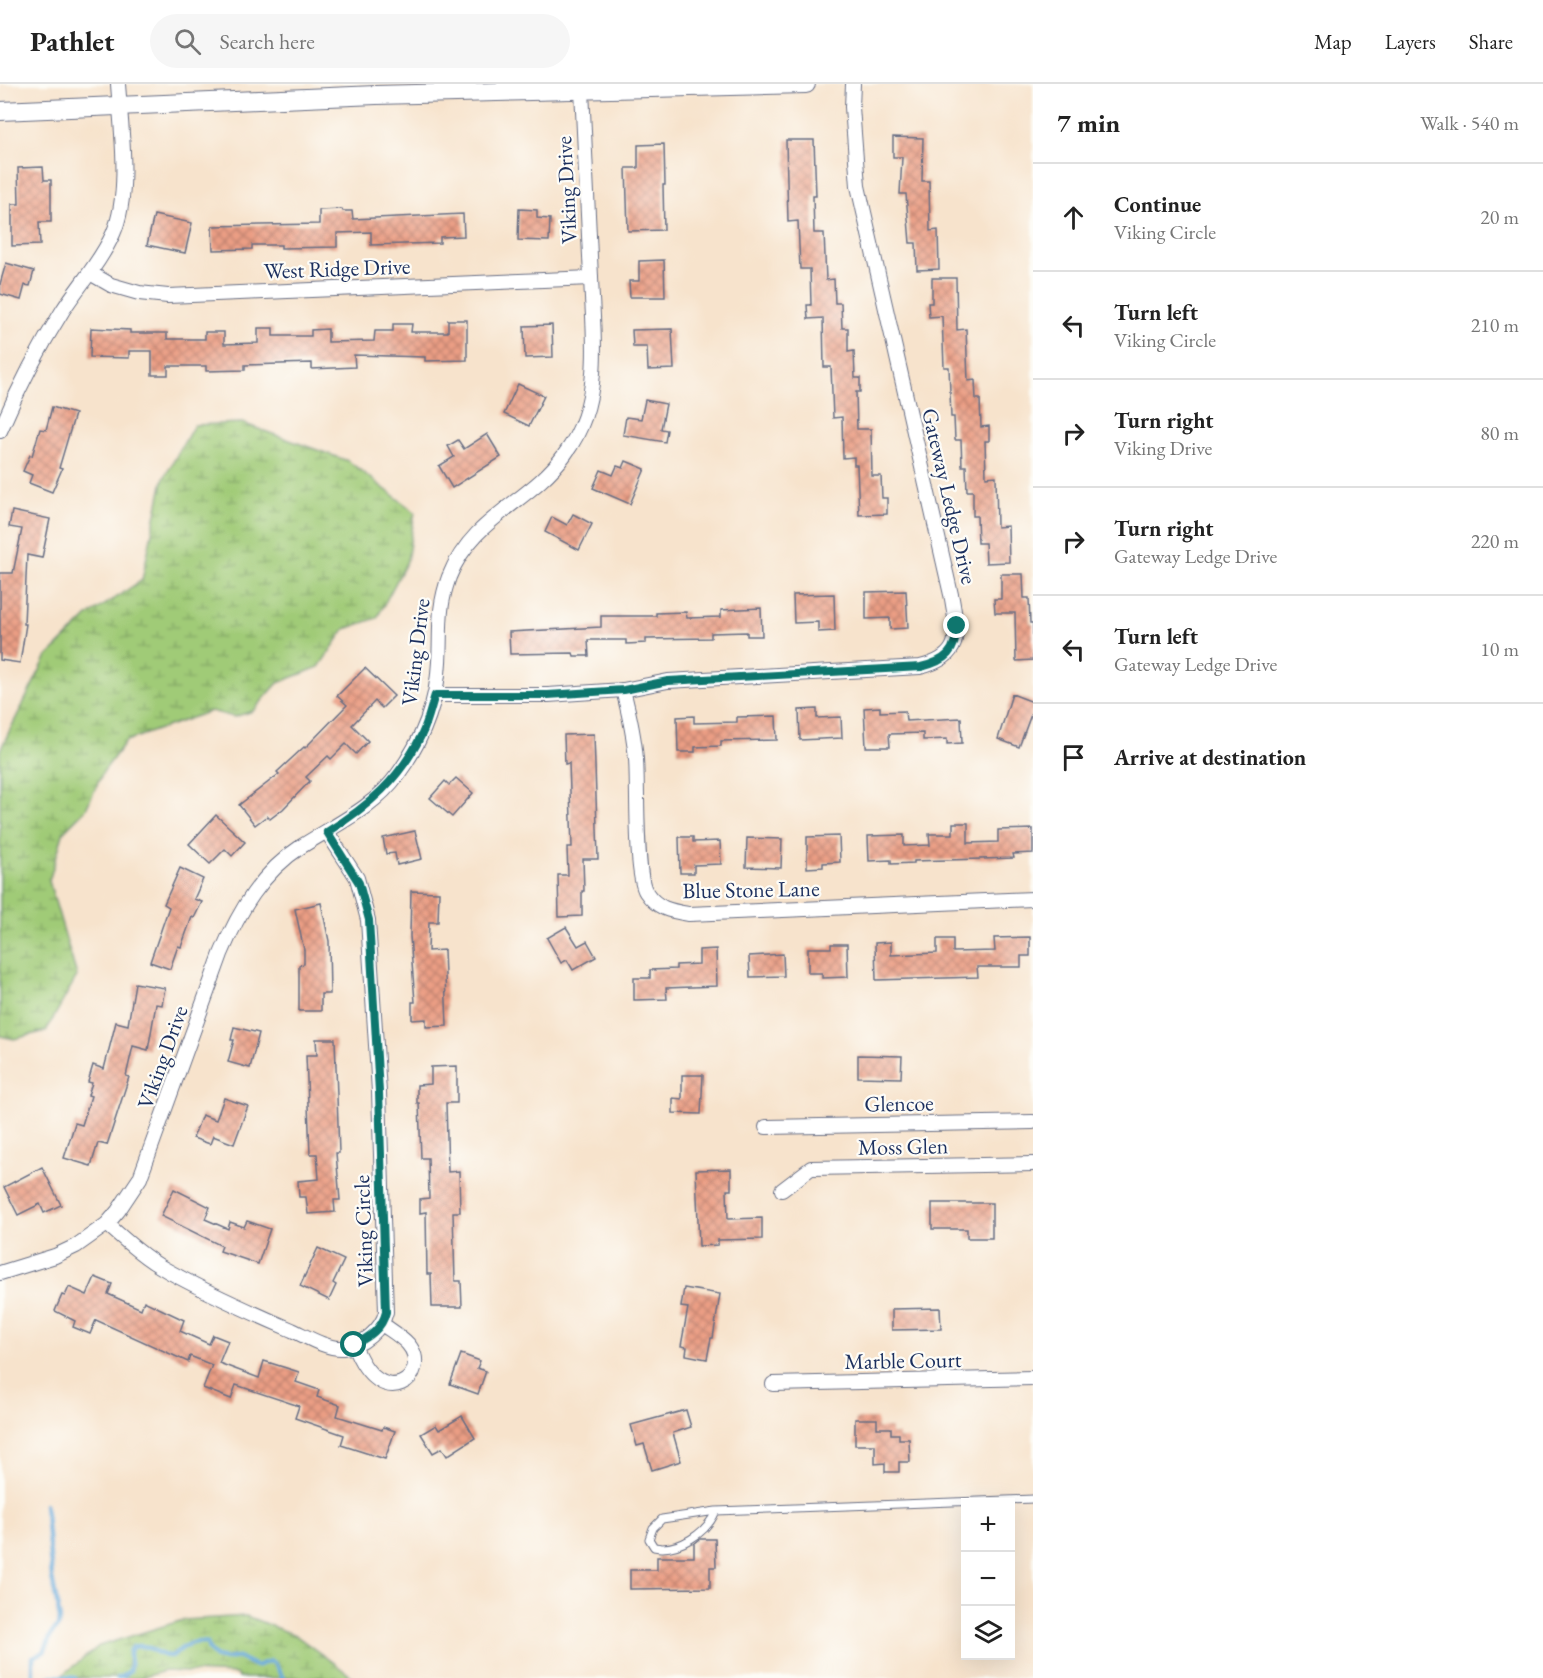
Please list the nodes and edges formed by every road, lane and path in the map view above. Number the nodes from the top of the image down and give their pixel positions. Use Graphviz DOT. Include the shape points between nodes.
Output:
graph roads {
  1 [pos="118,84"];
  2 [pos="806,84"];
  3 [pos="853,84"];
  4 [pos="769,85"];
  5 [pos="657,86"];
  6 [pos="582,90"];
  7 [pos="120,105"];
  8 [pos="0,111"];
  9 [pos="90,273"];
  10 [pos="591,278"];
  11 [pos="0,431"];
  12 [pos="624,690"];
  13 [pos="435,695"];
  14 [pos="327,832"];
  15 [pos="1033,899"];
  16 [pos="1033,1122"];
  17 [pos="766,1127"];
  18 [pos="1033,1164"];
  19 [pos="782,1190"];
  20 [pos="107,1224"];
  21 [pos="0,1273"];
  22 [pos="382,1324"];
  23 [pos="354,1345"];
  24 [pos="1033,1378"];
  25 [pos="773,1384"];
  26 [pos="1033,1499"];
  27 [pos="716,1511"];
  1 -- 7 [label="street"];
  2 -- 4 [label="street"];
  3 -- 12 [label="street, Gateway Ledge Drive" via="858,186 952,598 956,642 948,654 921,667 668,681"];
  4 -- 5 [label="street"];
  5 -- 6 [label="street"];
  6 -- 7 [label="street"];
  6 -- 10 [label="street, Viking Drive"];
  7 -- 8 [label="street"];
  7 -- 9 [label="street" via="121,205 114,233"];
  9 -- 10 [label="street, West Ridge Drive" via="111,285 168,296"];
  9 -- 11 [label="street" via="35,358"];
  10 -- 13 [label="street, Viking Drive" via="593,373 582,422 555,467 489,521 460,554 443,594 439,616"];
  12 -- 13 [label="street, Gateway Ledge Drive"];
  12 -- 15 [label="street, Blue Stone Lane" via="636,760 641,882 654,902 666,910 689,914"];
  13 -- 14 [label="street, Viking Drive" via="423,733 397,776 372,801"];
  14 -- 20 [label="street, Viking Drive" via="271,872 240,914 221,954 140,1178"];
  14 -- 22 [label="street, Viking Circle" via="359,883 369,920 383,1188 386,1312"];
  16 -- 17 [label="street, Glencoe"];
  18 -- 19 [label="street, Moss Glen" via="811,1168"];
  20 -- 21 [label="street, Viking Drive" via="55,1256"];
  20 -- 23 [label="street" via="167,1271 314,1340 340,1348"];
  22 -- 23 [label="street"];
  22 -- 23 [label="street" via="412,1350 413,1371 407,1380 392,1386 380,1382 362,1362"];
  24 -- 25 [label="street, Marble Court"];
  26 -- 27 [label="lane"];
  27 -- 27 [label="lane" via="662,1519 649,1539 654,1547 666,1550 690,1540 712,1520"];
}
